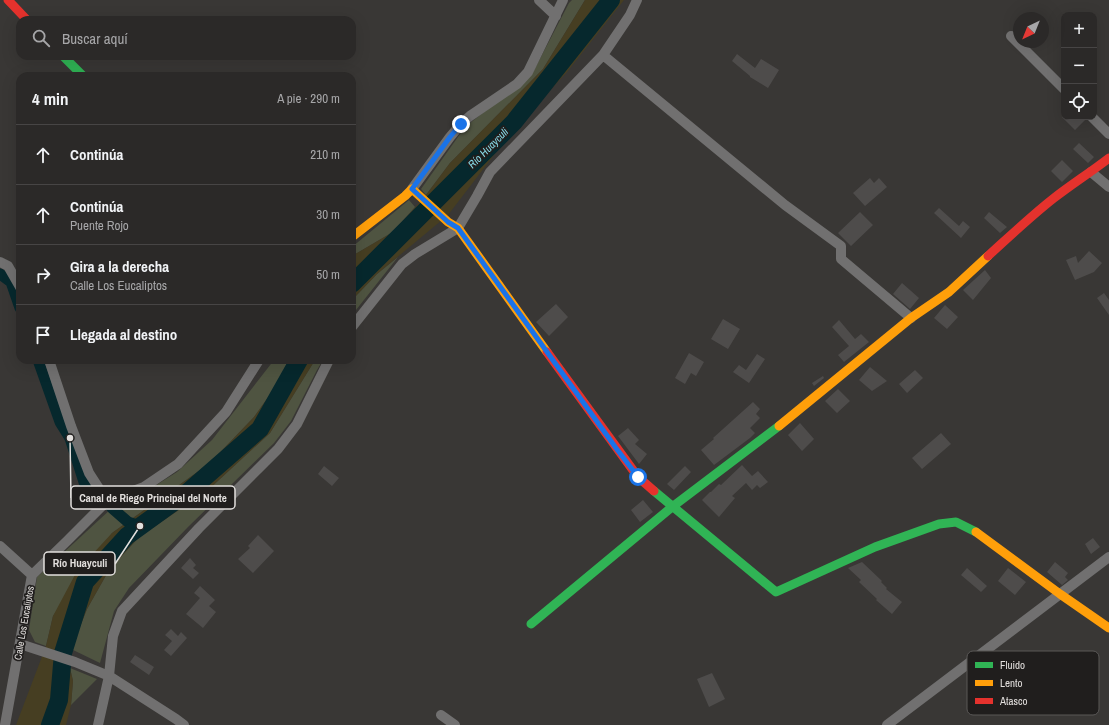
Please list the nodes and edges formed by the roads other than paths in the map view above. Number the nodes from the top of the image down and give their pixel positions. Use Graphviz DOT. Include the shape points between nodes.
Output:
graph roads {
  1 [pos="3,0"];
  2 [pos="8,0"];
  3 [pos="539,0"];
  4 [pos="563,0"];
  5 [pos="637,0"];
  6 [pos="0,4"];
  7 [pos="23,16"];
  8 [pos="556,16"];
  9 [pos="1010,36"];
  10 [pos="604,55"];
  11 [pos="67,60"];
  12 [pos="79,72"];
  13 [pos="1061,86"];
  14 [pos="1095,120"];
  15 [pos="1109,134"];
  16 [pos="1109,158"];
  17 [pos="1091,172"];
  18 [pos="1109,187"];
  19 [pos="412,189"];
  20 [pos="458,228"];
  21 [pos="356,234"];
  22 [pos="0,262"];
  23 [pos="16,279"];
  24 [pos="911,318"];
  25 [pos="356,322"];
  26 [pos="50,364"];
  27 [pos="256,364"];
  28 [pos="327,364"];
  29 [pos="107,501"];
  30 [pos="672,507"];
  31 [pos="0,546"];
  32 [pos="1109,557"];
  33 [pos="32,575"];
  34 [pos="1060,594"];
  35 [pos="531,624"];
  36 [pos="1109,628"];
  37 [pos="20,644"];
  38 [pos="985,651"];
  39 [pos="967,664"];
  40 [pos="109,676"];
  41 [pos="441,716"];
  42 [pos="5,725"];
  43 [pos="98,725"];
  44 [pos="184,725"];
  45 [pos="455,725"];
  46 [pos="887,725"];
  1 -- 6 [label="street"];
  2 -- 7 [label="street"];
  3 -- 8 [label="street"];
  4 -- 8 [label="street"];
  5 -- 10 [label="street"];
  8 -- 19 [label="street" via="528,72 517,84 461,124"];
  9 -- 13 [label="street"];
  10 -- 20 [label="street" via="490,172"];
  10 -- 24 [label="street" via="785,205 841,246 841,259"];
  11 -- 12 [label="street"];
  14 -- 15 [label="street"];
  16 -- 17 [label="street"];
  17 -- 18 [label="street"];
  17 -- 24 [label="street" via="1054,198 948,292"];
  19 -- 20 [label="street"];
  19 -- 21 [label="street"];
  20 -- 25 [label="street" via="402,264"];
  20 -- 30 [label="street" via="638,477"];
  22 -- 23 [label="street" via="8,266"];
  24 -- 30 [label="street" via="778,427"];
  26 -- 29 [label="street" via="89,473"];
  27 -- 29 [label="street, Calle Los Eucaliptos" via="226,412 178,464 144,487"];
  28 -- 40 [label="street" via="297,424 278,449 199,528 122,611 113,636"];
  29 -- 33 [label="street, Calle Los Eucaliptos"];
  30 -- 34 [label="street" via="776,592 875,547 940,524 956,522 974,531"];
  30 -- 35 [label="street"];
  31 -- 33 [label="street"];
  32 -- 34 [label="street"];
  33 -- 37 [label="street, Calle Los Eucaliptos"];
  34 -- 36 [label="street"];
  34 -- 38 [label="street"];
  37 -- 40 [label="street"];
  37 -- 42 [label="street, Calle Los Eucaliptos"];
  39 -- 46 [label="street"];
  40 -- 43 [label="street"];
  40 -- 44 [label="street"];
  41 -- 45 [label="street"];
}
